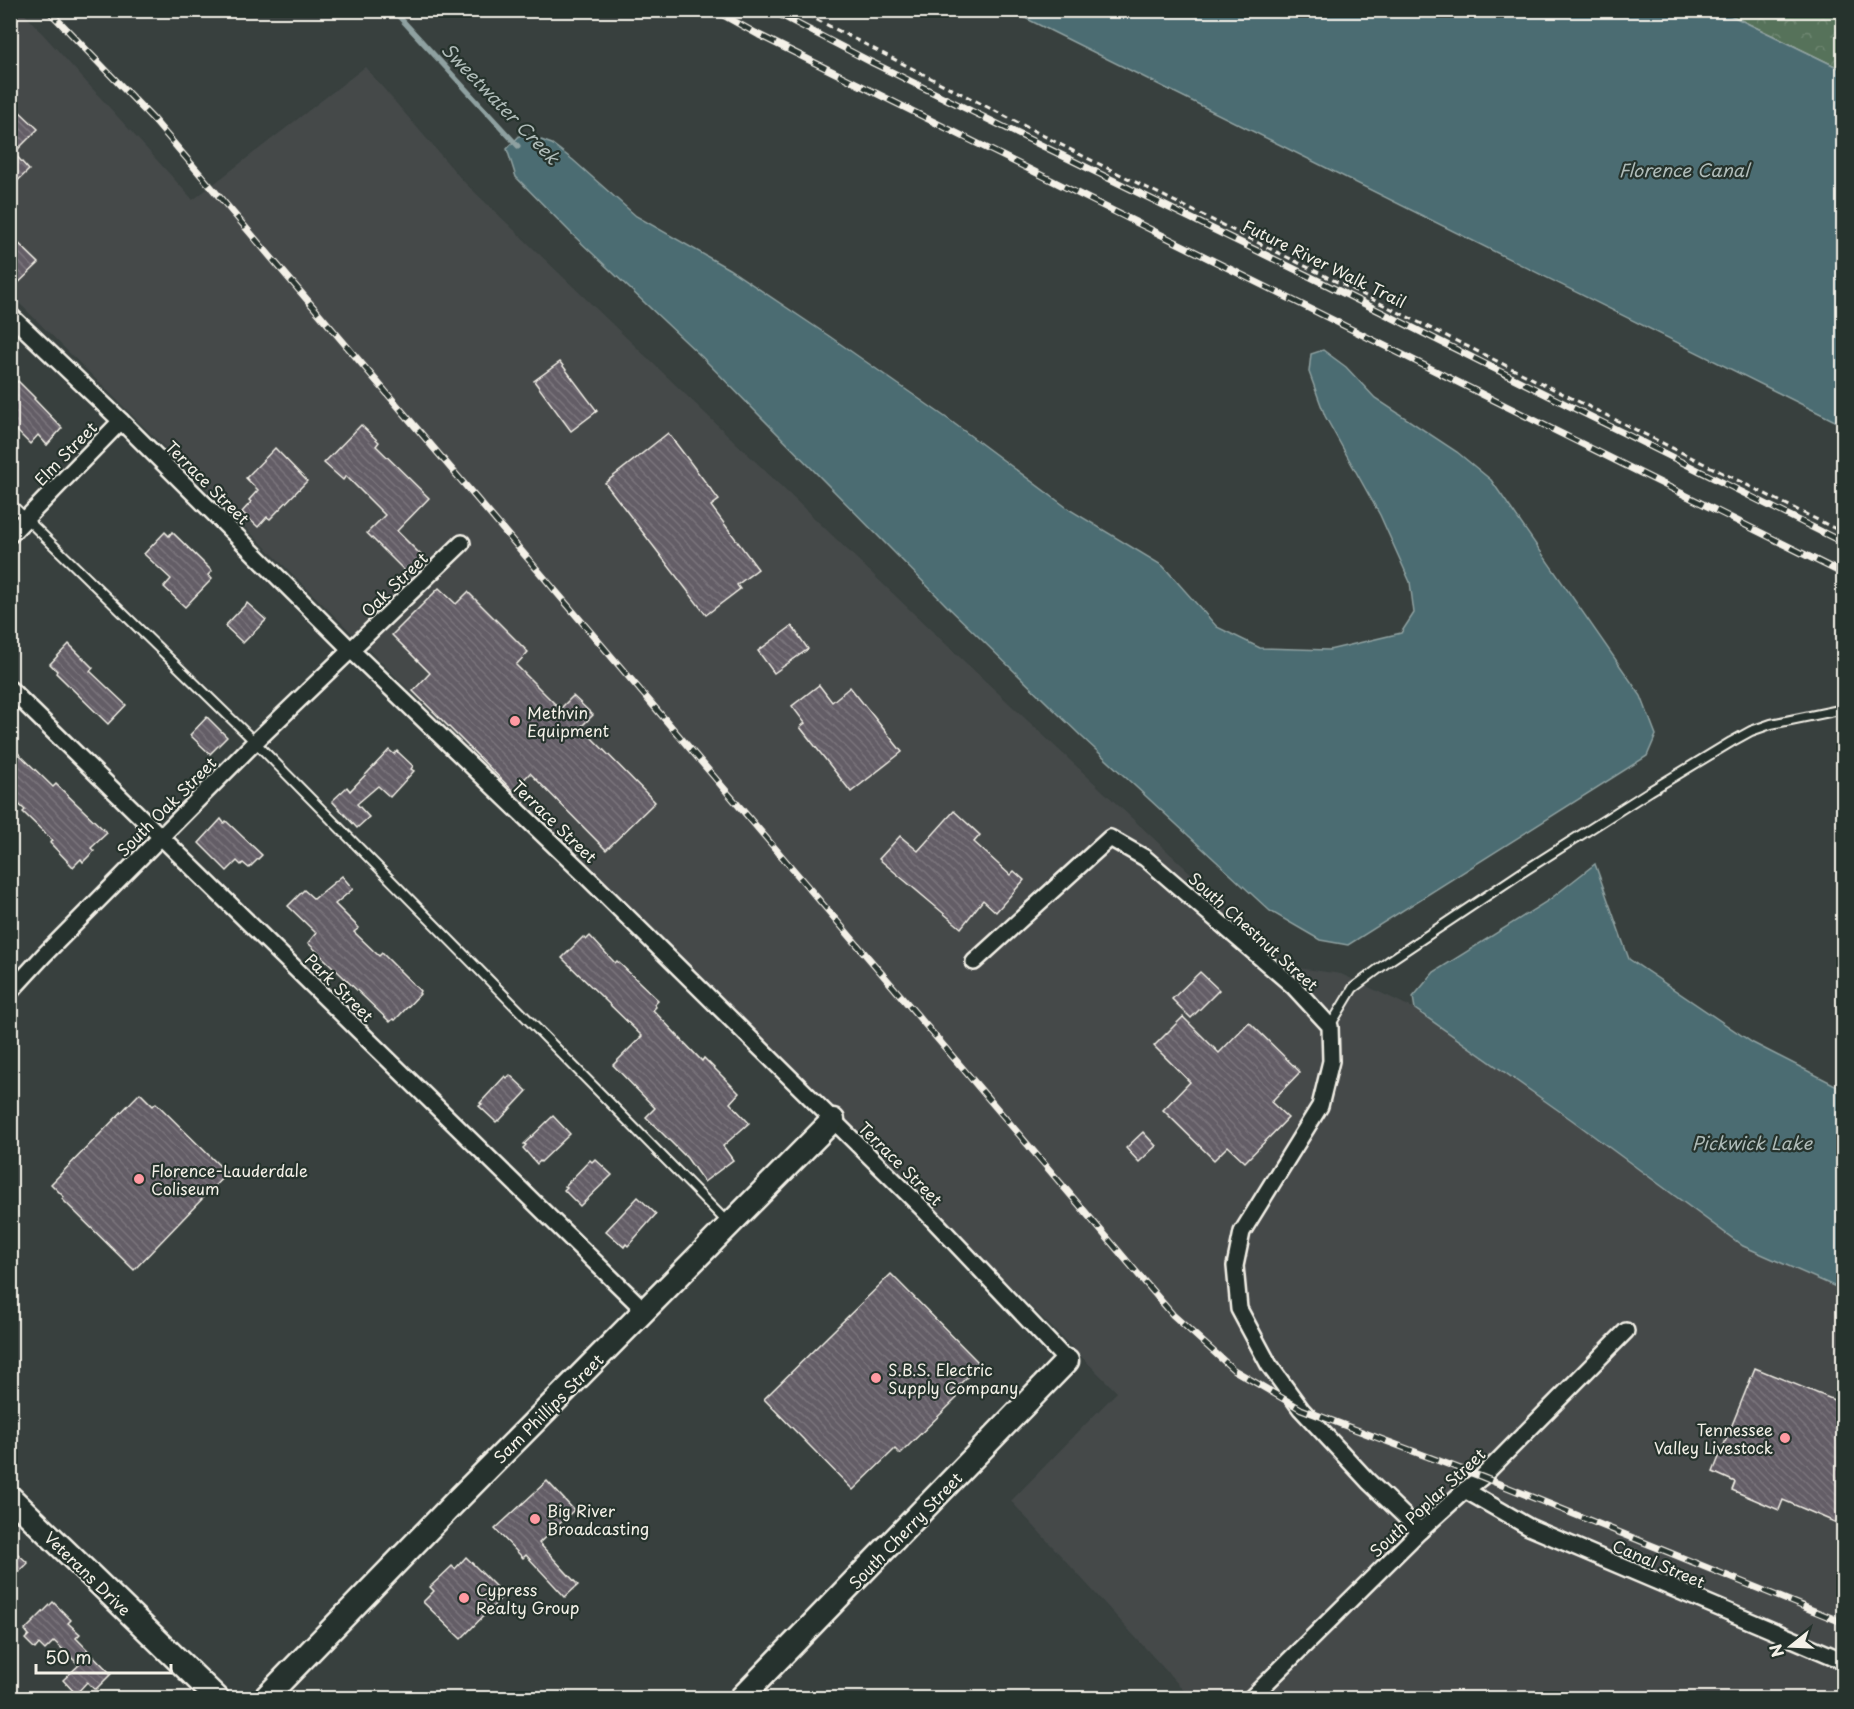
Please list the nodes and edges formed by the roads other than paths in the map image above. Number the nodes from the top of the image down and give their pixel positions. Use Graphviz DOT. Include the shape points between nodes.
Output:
graph roads {
  1 [pos="10,315"];
  2 [pos="121,421"];
  3 [pos="10,503"];
  4 [pos="27,519"];
  5 [pos="10,535"];
  6 [pos="462,543"];
  7 [pos="351,650"];
  8 [pos="10,689"];
  9 [pos="1844,709"];
  10 [pos="255,742"];
  11 [pos="160,837"];
  12 [pos="974,962"];
  13 [pos="10,992"];
  14 [pos="1330,1026"];
  15 [pos="833,1120"];
  16 [pos="729,1224"];
  17 [pos="645,1311"];
  18 [pos="1626,1331"];
  19 [pos="1067,1361"];
  20 [pos="1465,1490"];
  21 [pos="10,1497"];
  22 [pos="1420,1531"];
  23 [pos="1844,1661"];
  24 [pos="217,1698"];
  25 [pos="265,1698"];
  26 [pos="741,1698"];
  27 [pos="1251,1698"];
  1 -- 2 [label="street, Terrace Street"];
  2 -- 4 [label="street, Elm Street"];
  2 -- 7 [label="street, Terrace Street"];
  3 -- 4 [label="lane"];
  4 -- 5 [label="street, Elm Street"];
  4 -- 10 [label="lane"];
  6 -- 7 [label="street, Oak Street"];
  7 -- 10 [label="street, South Oak Street"];
  7 -- 15 [label="street, Terrace Street"];
  8 -- 11 [label="street, Park Street"];
  9 -- 14 [label="lane" via="1751,731 1650,790 1389,961 1353,988"];
  10 -- 11 [label="street, South Oak Street"];
  10 -- 16 [label="lane"];
  11 -- 13 [label="street, South Oak Street"];
  11 -- 17 [label="street, Park Street"];
  12 -- 14 [label="street, South Chestnut Street" via="1110,838 1145,858 1292,985"];
  14 -- 22 [label="street" via="1331,1060 1320,1106 1242,1232 1235,1266 1239,1309 1269,1365 1301,1409"];
  15 -- 16 [label="street, Sam Phillips Street"];
  15 -- 19 [label="street, Terrace Street"];
  16 -- 17 [label="street, Sam Phillips Street"];
  17 -- 25 [label="street, Sam Phillips Street"];
  18 -- 20 [label="street, South Poplar Street"];
  19 -- 26 [label="street, South Cherry Street"];
  20 -- 22 [label="street, South Poplar Street"];
  20 -- 23 [label="street, Canal Street" via="1529,1527"];
  21 -- 24 [label="street, Veterans Drive"];
  22 -- 27 [label="street, South Poplar Street"];
}
